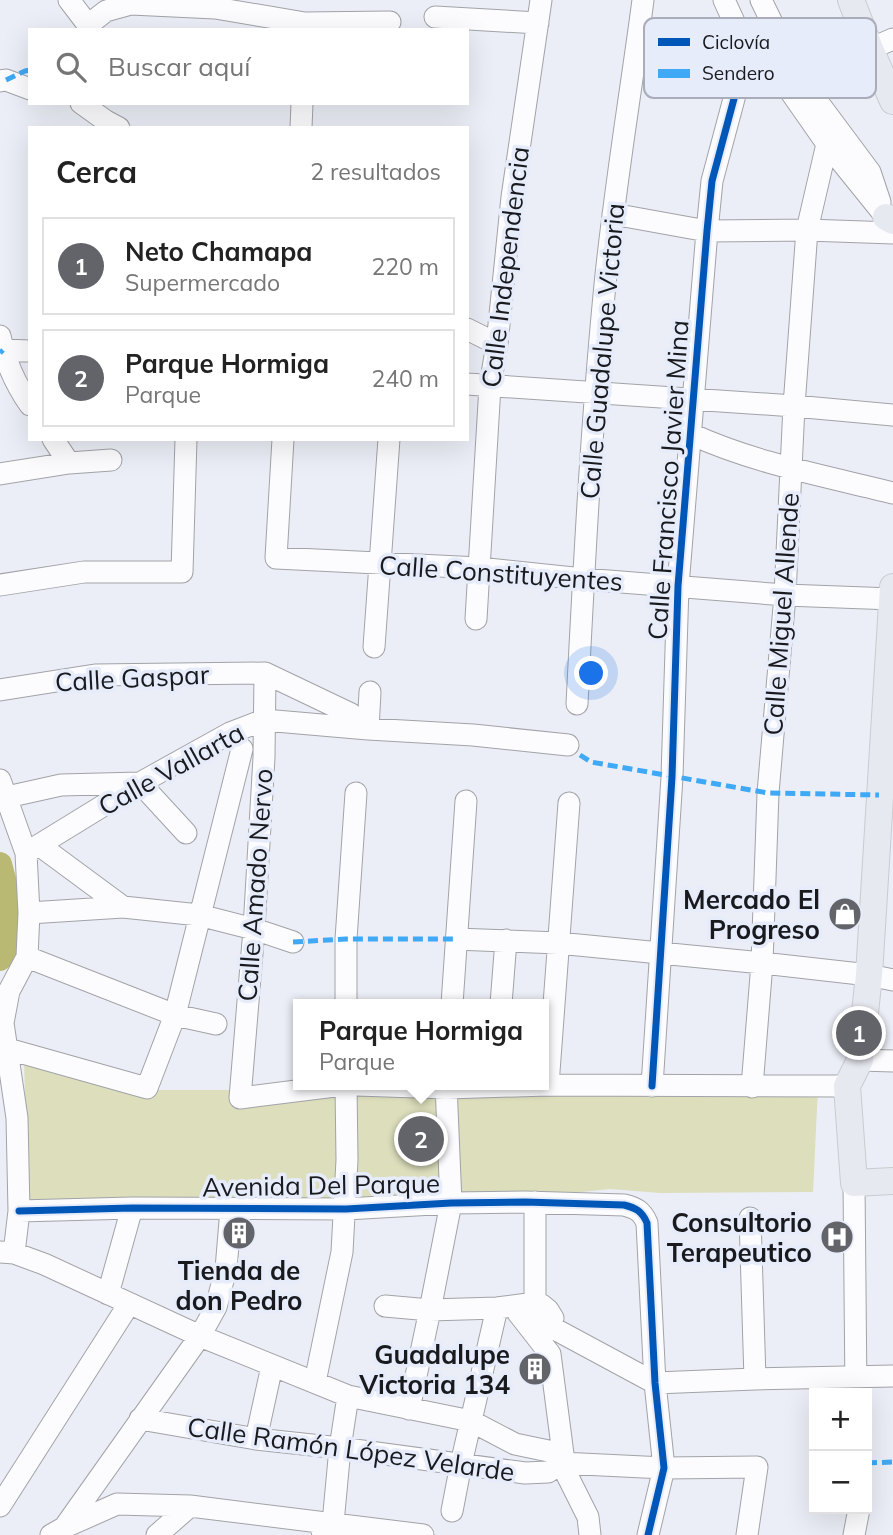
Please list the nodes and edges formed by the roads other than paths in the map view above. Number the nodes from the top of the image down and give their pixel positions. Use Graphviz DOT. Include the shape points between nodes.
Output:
graph roads {
  1 [pos="69,0"];
  2 [pos="541,0"];
  3 [pos="643,0"];
  4 [pos="724,0"];
  5 [pos="761,0"];
  6 [pos="851,0"];
  7 [pos="435,15"];
  8 [pos="732,18"];
  9 [pos="768,18"];
  10 [pos="864,18"];
  11 [pos="390,22"];
  12 [pos="538,23"];
  13 [pos="305,26"];
  14 [pos="882,44"];
  15 [pos="0,81"];
  16 [pos="28,88"];
  17 [pos="734,98"];
  18 [pos="802,98"];
  19 [pos="808,98"];
  20 [pos="893,101"];
  21 [pos="84,105"];
  22 [pos="302,105"];
  23 [pos="110,125"];
  24 [pos="301,126"];
  25 [pos="827,144"];
  26 [pos="613,214"];
  27 [pos="891,224"];
  28 [pos="807,230"];
  29 [pos="707,231"];
  30 [pos="469,330"];
  31 [pos="2,343"];
  32 [pos="498,344"];
  33 [pos="28,350"];
  34 [pos="469,384"];
  35 [pos="490,386"];
  36 [pos="596,393"];
  37 [pos="694,399"];
  38 [pos="28,401"];
  39 [pos="794,406"];
  40 [pos="893,415"];
  41 [pos="691,434"];
  42 [pos="54,441"];
  43 [pos="186,441"];
  44 [pos="283,441"];
  45 [pos="389,441"];
  46 [pos="111,460"];
  47 [pos="69,463"];
  48 [pos="791,468"];
  49 [pos="0,474"];
  50 [pos="893,492"];
  51 [pos="380,564"];
  52 [pos="479,568"];
  53 [pos="583,579"];
  54 [pos="0,585"];
  55 [pos="678,586"];
  56 [pos="893,587"];
  57 [pos="785,595"];
  58 [pos="893,599"];
  59 [pos="476,620"];
  60 [pos="374,647"];
  61 [pos="265,673"];
  62 [pos="0,690"];
  63 [pos="370,692"];
  64 [pos="577,704"];
  65 [pos="264,720"];
  66 [pos="368,730"];
  67 [pos="568,745"];
  68 [pos="242,748"];
  69 [pos="139,783"];
  70 [pos="3,789"];
  71 [pos="356,793"];
  72 [pos="466,801"];
  73 [pos="569,803"];
  74 [pos="186,832"];
  75 [pos="32,849"];
  76 [pos="123,907"];
  77 [pos="29,913"];
  78 [pos="199,915"];
  79 [pos="254,929"];
  80 [pos="456,939"];
  81 [pos="506,940"];
  82 [pos="293,942"];
  83 [pos="558,943"];
  84 [pos="661,953"];
  85 [pos="27,957"];
  86 [pos="762,963"];
  87 [pos="881,978"];
  88 [pos="346,999"];
  89 [pos="452,999"];
  90 [pos="501,999"];
  91 [pos="175,1015"];
  92 [pos="216,1024"];
  93 [pos="8,1049"];
  94 [pos="860,1060"];
  95 [pos="893,1061"];
  96 [pos="549,1071"];
  97 [pos="549,1085"];
  98 [pos="652,1086"];
  99 [pos="847,1086"];
  100 [pos="752,1087"];
  101 [pos="301,1090"];
  102 [pos="345,1090"];
  103 [pos="446,1090"];
  104 [pos="9,1117"];
  105 [pos="893,1181"];
  106 [pos="854,1183"];
  107 [pos="535,1202"];
  108 [pos="451,1203"];
  109 [pos="132,1208"];
  110 [pos="231,1209"];
  111 [pos="346,1209"];
  112 [pos="19,1211"];
  113 [pos="750,1218"];
  114 [pos="7,1253"];
  115 [pos="108,1294"];
  116 [pos="535,1303"];
  117 [pos="129,1304"];
  118 [pos="385,1306"];
  119 [pos="505,1307"];
  120 [pos="430,1310"];
  121 [pos="200,1336"];
  122 [pos="272,1366"];
  123 [pos="893,1376"];
  124 [pos="755,1379"];
  125 [pos="314,1382"];
  126 [pos="655,1383"];
  127 [pos="855,1385"];
  128 [pos="348,1396"];
  129 [pos="409,1409"];
  130 [pos="140,1419"];
  131 [pos="471,1421"];
  132 [pos="256,1439"];
  133 [pos="340,1448"];
  134 [pos="562,1459"];
  135 [pos="461,1464"];
  136 [pos="664,1468"];
  137 [pos="1,1504"];
  138 [pos="190,1506"];
  139 [pos="452,1511"];
  140 [pos="858,1514"];
  141 [pos="325,1529"];
  142 [pos="58,1531"];
  143 [pos="157,1535"];
  144 [pos="423,1535"];
  145 [pos="590,1535"];
  146 [pos="648,1535"];
  147 [pos="747,1535"];
  148 [pos="854,1535"];
  1 -- 13 [label="street" via="88,25 106,11 131,4 215,8"];
  2 -- 12 [label="street, Calle Independencia"];
  3 -- 26 [label="street, Calle Guadalupe Victoria"];
  4 -- 8 [label="street"];
  5 -- 9 [label="street"];
  6 -- 10 [label="main road"];
  7 -- 12 [label="street"];
  11 -- 13 [label="street"];
  12 -- 32 [label="street, Calle Independencia" via="512,197"];
  14 -- 20 [label="main road"];
  15 -- 16 [label="street"];
  17 -- 29 [label="street, Calle Francisco Javier Mina" via="712,181"];
  18 -- 25 [label="street"];
  19 -- 27 [label="street" via="870,172"];
  21 -- 23 [label="street"];
  22 -- 24 [label="street"];
  25 -- 27 [label="street"];
  25 -- 28 [label="street, Calle Miguel Allende"];
  26 -- 29 [label="street"];
  26 -- 36 [label="street, Calle Guadalupe Victoria"];
  27 -- 28 [label="street"];
  28 -- 29 [label="street"];
  28 -- 39 [label="street, Calle Miguel Allende"];
  29 -- 37 [label="street, Calle Francisco Javier Mina"];
  30 -- 32 [label="street"];
  31 -- 33 [label="street"];
  31 -- 38 [label="street"];
  32 -- 35 [label="street, Calle Independencia"];
  34 -- 35 [label="street"];
  35 -- 36 [label="street"];
  35 -- 52 [label="street, Calle Independencia"];
  36 -- 37 [label="street"];
  36 -- 53 [label="street, Calle Guadalupe Victoria"];
  37 -- 39 [label="street"];
  37 -- 41 [label="street, Calle Francisco Javier Mina"];
  39 -- 40 [label="street"];
  39 -- 48 [label="street, Calle Miguel Allende"];
  41 -- 48 [label="street"];
  41 -- 55 [label="street, Calle Francisco Javier Mina"];
  42 -- 47 [label="street"];
  43 -- 54 [label="street" via="182,572 83,572"];
  44 -- 51 [label="street, Calle Constituyentes" via="276,558"];
  45 -- 51 [label="street"];
  46 -- 47 [label="street"];
  47 -- 49 [label="street"];
  48 -- 50 [label="street"];
  48 -- 57 [label="street, Calle Miguel Allende"];
  51 -- 52 [label="street, Calle Constituyentes"];
  51 -- 60 [label="street"];
  52 -- 53 [label="street, Calle Constituyentes"];
  52 -- 59 [label="street, Calle Independencia"];
  53 -- 55 [label="street, Calle Constituyentes"];
  53 -- 64 [label="street, Calle Guadalupe Victoria"];
  55 -- 57 [label="street, Calle Constituyentes"];
  55 -- 84 [label="street, Calle Francisco Javier Mina"];
  56 -- 58 [label="main road"];
  57 -- 58 [label="street, Calle Constituyentes"];
  57 -- 86 [label="street, Calle Miguel Allende" via="768,793"];
  58 -- 87 [label="main road"];
  61 -- 62 [label="street, Calle Gaspar" via="95,675"];
  61 -- 65 [label="street, Calle Amado Nervo"];
  61 -- 66 [label="street" via="351,714"];
  63 -- 66 [label="street"];
  65 -- 66 [label="street, Calle Vallarta"];
  65 -- 69 [label="street, Calle Vallarta" via="230,733"];
  65 -- 79 [label="street, Calle Amado Nervo"];
  66 -- 67 [label="street, Calle Vallarta" via="473,725"];
  68 -- 78 [label="street, Calle Amado Nervo"];
  69 -- 70 [label="street"];
  69 -- 74 [label="street"];
  69 -- 75 [label="street, Calle Vallarta"];
  70 -- 75 [label="street"];
  71 -- 88 [label="street"];
  72 -- 80 [label="street"];
  73 -- 83 [label="street"];
  75 -- 76 [label="street"];
  75 -- 77 [label="street"];
  76 -- 77 [label="street"];
  76 -- 78 [label="street"];
  77 -- 85 [label="street"];
  78 -- 79 [label="street"];
  78 -- 91 [label="street, Calle Amado Nervo"];
  79 -- 82 [label="street"];
  79 -- 101 [label="street, Calle Amado Nervo" via="240,1097"];
  80 -- 81 [label="street"];
  80 -- 89 [label="street"];
  81 -- 83 [label="street"];
  81 -- 90 [label="street"];
  83 -- 84 [label="street"];
  83 -- 96 [label="street"];
  84 -- 86 [label="street"];
  84 -- 98 [label="street, Calle Francisco Javier Mina"];
  85 -- 91 [label="street"];
  85 -- 93 [label="street" via="9,991 3,1023"];
  86 -- 87 [label="street"];
  86 -- 100 [label="street, Calle Miguel Allende"];
  87 -- 94 [label="main road"];
  91 -- 92 [label="street"];
  91 -- 93 [label="street, Calle Amado Nervo" via="147,1088"];
  93 -- 104 [label="street"];
  94 -- 95 [label="street"];
  94 -- 99 [label="main road"];
  97 -- 98 [label="street"];
  98 -- 100 [label="street"];
  99 -- 100 [label="street"];
  99 -- 106 [label="main road"];
  102 -- 111 [label="street"];
  103 -- 108 [label="street"];
  104 -- 112 [label="street"];
  105 -- 106 [label="main road"];
  106 -- 127 [label="street"];
  107 -- 108 [label="street, Avenida Del Parque"];
  107 -- 116 [label="street"];
  107 -- 126 [label="street, Avenida Del Parque" via="624,1205 643,1214"];
  108 -- 111 [label="street, Avenida Del Parque"];
  108 -- 120 [label="street"];
  109 -- 110 [label="street, Avenida Del Parque"];
  109 -- 112 [label="street, Avenida Del Parque"];
  109 -- 115 [label="street"];
  110 -- 111 [label="street, Avenida Del Parque"];
  110 -- 121 [label="street" via="226,1269 216,1307"];
  111 -- 125 [label="street" via="342,1252"];
  112 -- 114 [label="street"];
  113 -- 124 [label="street"];
  114 -- 115 [label="street"];
  115 -- 117 [label="street"];
  116 -- 119 [label="street"];
  116 -- 119 [label="street" via="553,1318"];
  117 -- 121 [label="street"];
  117 -- 137 [label="street"];
  118 -- 120 [label="street"];
  119 -- 120 [label="street"];
  119 -- 126 [label="street"];
  119 -- 131 [label="street"];
  119 -- 134 [label="street" via="550,1354"];
  120 -- 129 [label="street"];
  121 -- 122 [label="street"];
  121 -- 130 [label="street"];
  122 -- 125 [label="street"];
  122 -- 132 [label="street"];
  123 -- 127 [label="street"];
  124 -- 126 [label="street"];
  124 -- 127 [label="street"];
  125 -- 128 [label="street"];
  126 -- 136 [label="street"];
  128 -- 129 [label="street"];
  128 -- 133 [label="street"];
  129 -- 131 [label="street"];
  130 -- 132 [label="street, Calle Ramón López Velarde"];
  130 -- 142 [label="street"];
  131 -- 134 [label="street" via="515,1444"];
  131 -- 135 [label="street"];
  132 -- 133 [label="street, Calle Ramón López Velarde"];
  133 -- 135 [label="street, Calle Ramón López Velarde"];
  133 -- 141 [label="street"];
  134 -- 135 [label="street, Calle Ramón López Velarde" via="548,1472"];
  134 -- 136 [label="street"];
  134 -- 145 [label="street" via="588,1517"];
  135 -- 139 [label="street"];
  136 -- 146 [label="street"];
  136 -- 147 [label="street" via="757,1467"];
  138 -- 141 [label="street"];
  138 -- 142 [label="street" via="117,1504"];
  138 -- 143 [label="street"];
  140 -- 148 [label="street"];
  141 -- 144 [label="street"];
}
